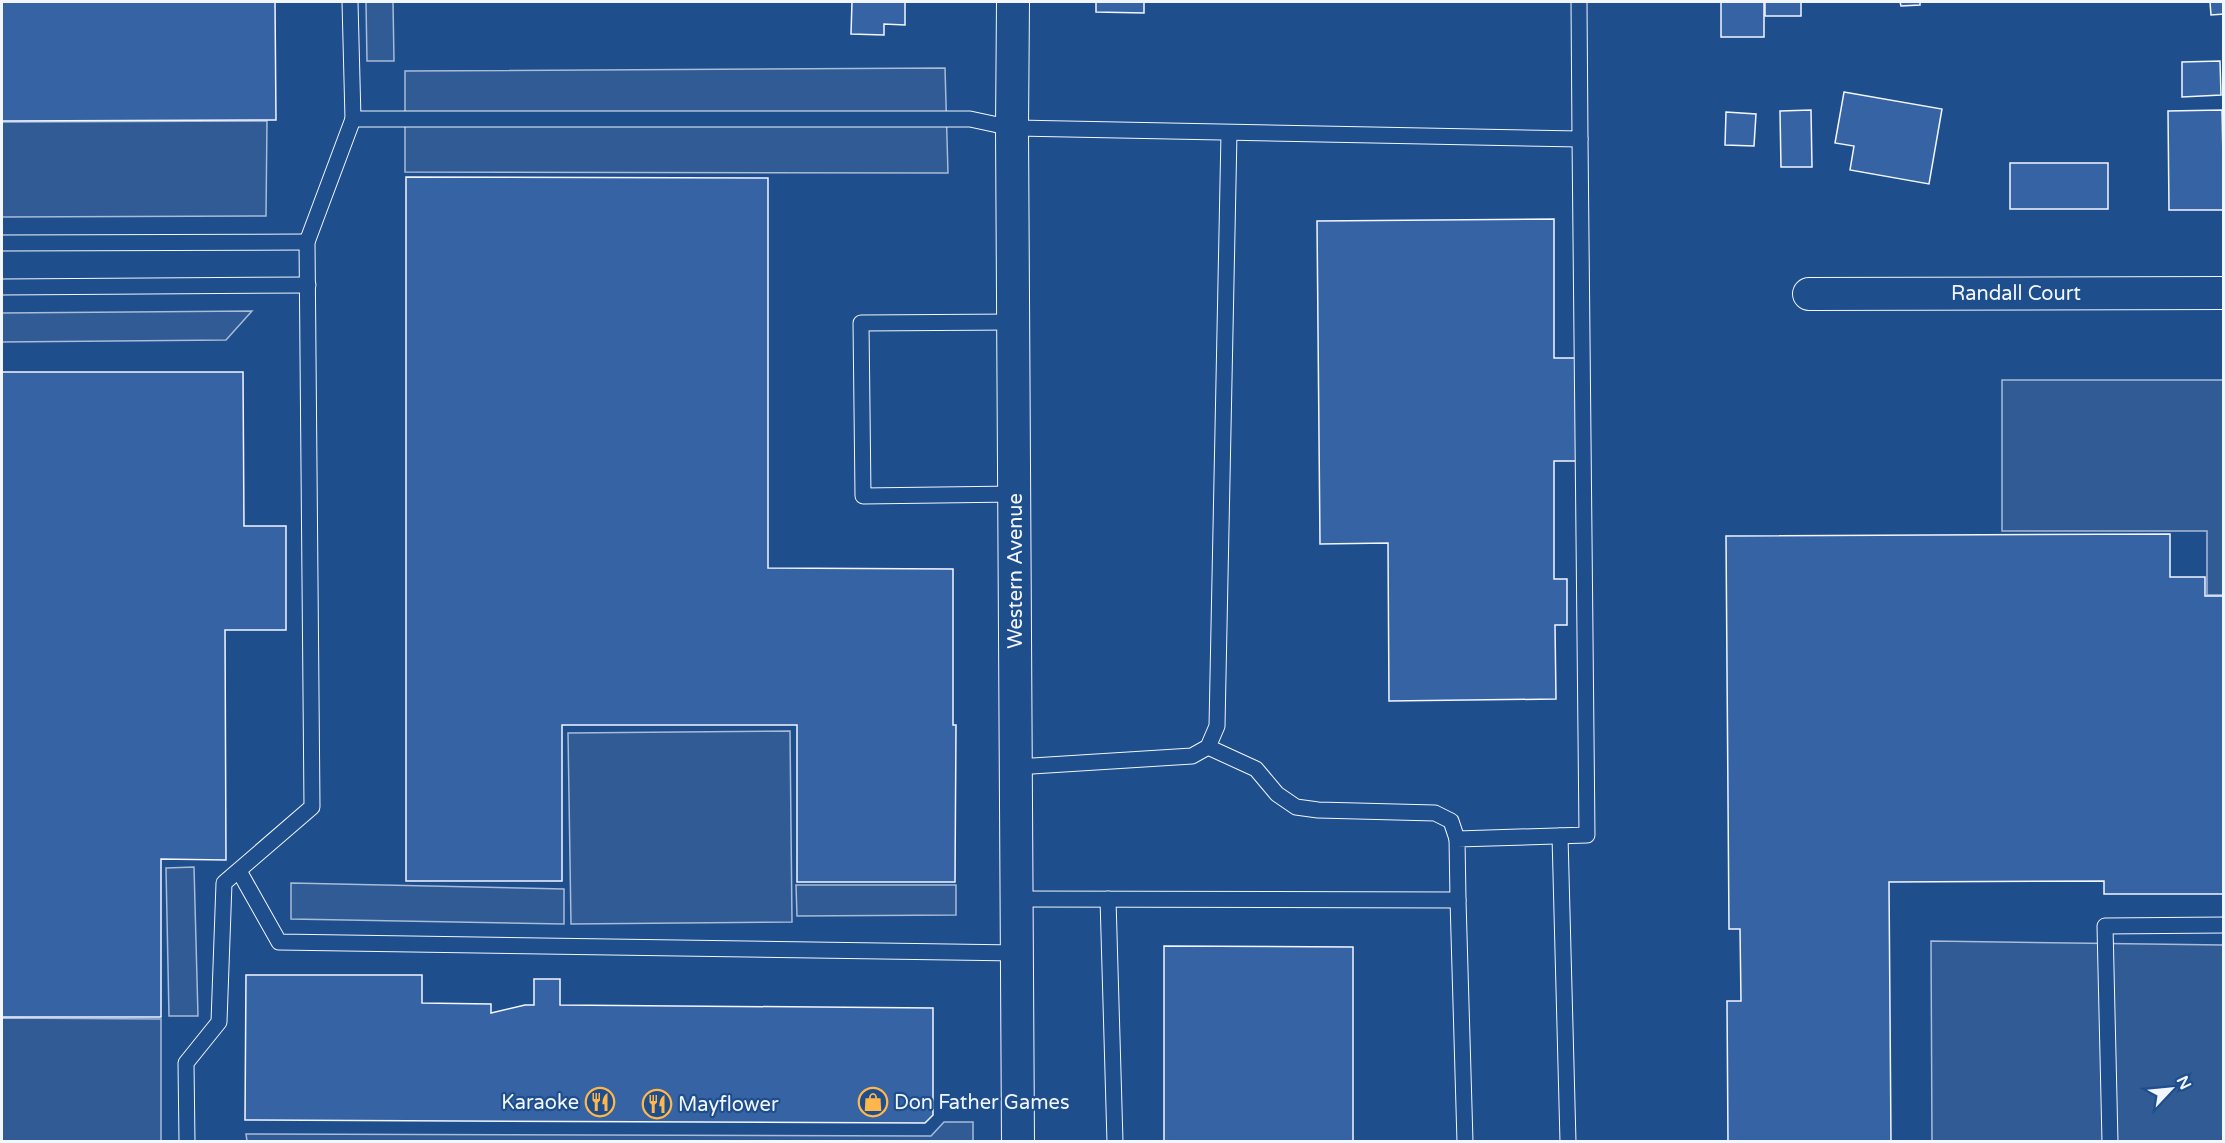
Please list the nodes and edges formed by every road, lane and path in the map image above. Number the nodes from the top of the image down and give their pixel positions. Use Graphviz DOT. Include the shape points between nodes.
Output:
graph roads {
  1 [pos="350,2"];
  2 [pos="1013,2"];
  3 [pos="1579,2"];
  4 [pos="353,119"];
  5 [pos="1012,128"];
  6 [pos="1229,133"];
  7 [pos="1580,139"];
  8 [pos="308,242"];
  9 [pos="2,243"];
  10 [pos="308,285"];
  11 [pos="2,287"];
  12 [pos="2223,293"];
  13 [pos="1809,294"];
  14 [pos="1013,322"];
  15 [pos="1015,494"];
  16 [pos="1208,747"];
  17 [pos="1016,767"];
  18 [pos="1560,836"];
  19 [pos="1456,839"];
  20 [pos="238,871"];
  21 [pos="1017,899"];
  22 [pos="1108,899"];
  23 [pos="1458,900"];
  24 [pos="2223,925"];
  25 [pos="1017,953"];
  26 [pos="187,1142"];
  27 [pos="1018,1142"];
  28 [pos="1115,1142"];
  29 [pos="1465,1142"];
  30 [pos="1568,1142"];
  31 [pos="2110,1142"];
  1 -- 4 [label="lane"];
  2 -- 5 [label="street, Western Avenue"];
  3 -- 7 [label="lane"];
  4 -- 5 [label="lane" via="970,119"];
  4 -- 8 [label="lane"];
  5 -- 6 [label="lane"];
  5 -- 14 [label="street, Western Avenue"];
  6 -- 7 [label="lane"];
  6 -- 16 [label="lane" via="1217,726"];
  7 -- 18 [label="lane" via="1587,836"];
  8 -- 9 [label="lane"];
  8 -- 10 [label="lane"];
  10 -- 11 [label="lane"];
  10 -- 20 [label="lane" via="312,807"];
  12 -- 13 [label="street, Randall Court"];
  14 -- 15 [label="street, Western Avenue"];
  14 -- 15 [label="lane" via="861,323 862,484 863,496"];
  15 -- 17 [label="street, Western Avenue"];
  16 -- 17 [label="lane" via="1192,756"];
  16 -- 19 [label="lane" via="1256,769 1277,794 1296,807 1435,813 1450,821"];
  17 -- 21 [label="street, Western Avenue"];
  18 -- 19 [label="lane"];
  18 -- 30 [label="lane"];
  19 -- 23 [label="lane"];
  20 -- 25 [label="lane" via="279,942"];
  20 -- 26 [label="lane" via="224,883 219,1022 186,1063"];
  21 -- 22 [label="lane"];
  21 -- 25 [label="street, Western Avenue"];
  22 -- 23 [label="lane"];
  22 -- 28 [label="lane"];
  23 -- 29 [label="lane"];
  24 -- 31 [label="lane" via="2105,926"];
  25 -- 27 [label="street, Western Avenue"];
}
